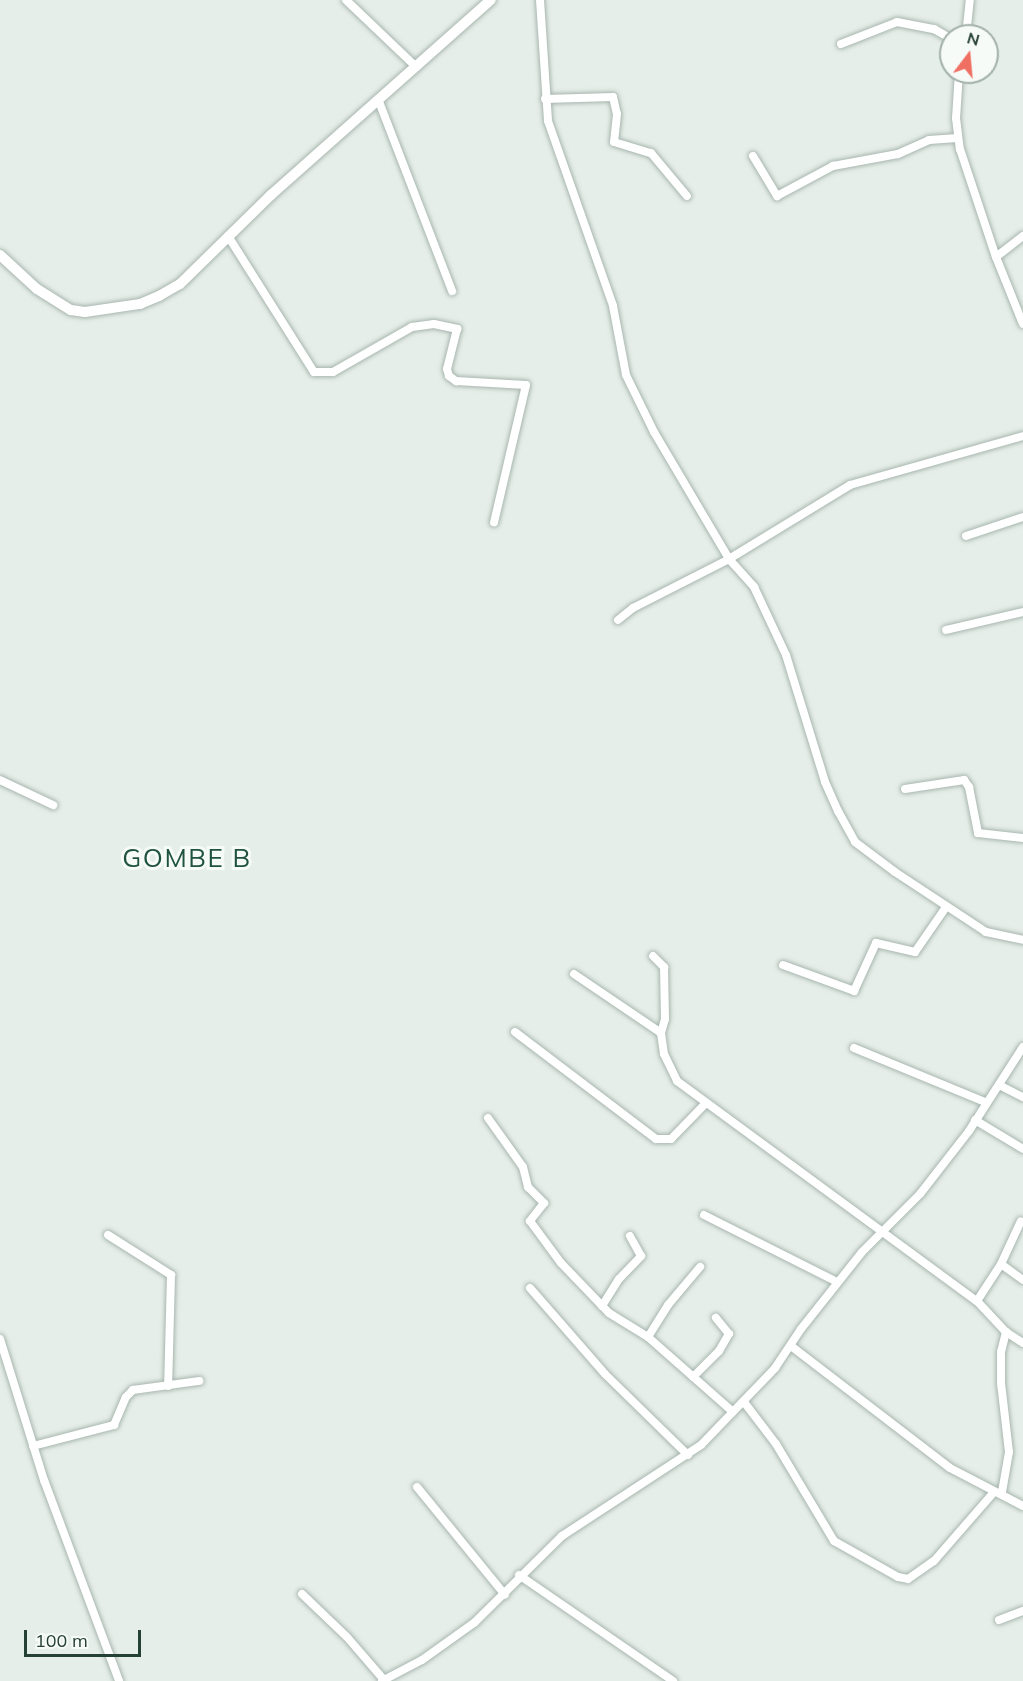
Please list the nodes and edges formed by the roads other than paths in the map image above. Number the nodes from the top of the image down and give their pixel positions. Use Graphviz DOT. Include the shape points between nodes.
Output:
graph roads {
  1 [pos="346,0"];
  2 [pos="491,0"];
  3 [pos="540,0"];
  4 [pos="970,0"];
  5 [pos="967,24"];
  6 [pos="939,32"];
  7 [pos="841,44"];
  8 [pos="414,65"];
  9 [pos="959,84"];
  10 [pos="378,99"];
  11 [pos="545,99"];
  12 [pos="958,138"];
  13 [pos="753,156"];
  14 [pos="687,196"];
  15 [pos="228,236"];
  16 [pos="1023,236"];
  17 [pos="0,255"];
  18 [pos="996,257"];
  19 [pos="452,291"];
  20 [pos="1020,309"];
  21 [pos="1023,324"];
  22 [pos="1023,436"];
  23 [pos="1023,517"];
  24 [pos="494,522"];
  25 [pos="966,536"];
  26 [pos="729,559"];
  27 [pos="1023,612"];
  28 [pos="618,620"];
  29 [pos="946,630"];
  30 [pos="0,780"];
  31 [pos="905,789"];
  32 [pos="53,805"];
  33 [pos="1023,838"];
  34 [pos="946,907"];
  35 [pos="1023,940"];
  36 [pos="652,956"];
  37 [pos="783,965"];
  38 [pos="574,974"];
  39 [pos="515,1032"];
  40 [pos="661,1033"];
  41 [pos="854,1048"];
  42 [pos="1023,1049"];
  43 [pos="999,1085"];
  44 [pos="1023,1097"];
  45 [pos="985,1101"];
  46 [pos="705,1104"];
  47 [pos="488,1118"];
  48 [pos="975,1120"];
  49 [pos="1023,1149"];
  50 [pos="704,1215"];
  51 [pos="1021,1221"];
  52 [pos="882,1232"];
  53 [pos="108,1235"];
  54 [pos="630,1236"];
  55 [pos="1001,1264"];
  56 [pos="700,1267"];
  57 [pos="1023,1280"];
  58 [pos="837,1282"];
  59 [pos="530,1288"];
  60 [pos="977,1301"];
  61 [pos="602,1306"];
  62 [pos="716,1318"];
  63 [pos="1006,1332"];
  64 [pos="648,1337"];
  65 [pos="0,1339"];
  66 [pos="1023,1343"];
  67 [pos="791,1346"];
  68 [pos="1,1349"];
  69 [pos="693,1377"];
  70 [pos="198,1381"];
  71 [pos="168,1386"];
  72 [pos="744,1402"];
  73 [pos="733,1413"];
  74 [pos="33,1446"];
  75 [pos="688,1455"];
  76 [pos="417,1487"];
  77 [pos="998,1492"];
  78 [pos="1023,1506"];
  79 [pos="519,1575"];
  80 [pos="302,1594"];
  81 [pos="504,1595"];
  82 [pos="1023,1611"];
  83 [pos="999,1620"];
  84 [pos="119,1681"];
  85 [pos="383,1681"];
  86 [pos="673,1681"];
  1 -- 8 [label="street"];
  2 -- 8 [label="street"];
  3 -- 11 [label="street"];
  4 -- 5 [label="street"];
  6 -- 7 [label="street" via="897,22"];
  8 -- 10 [label="street"];
  9 -- 12 [label="street"];
  10 -- 15 [label="street"];
  10 -- 19 [label="street"];
  11 -- 14 [label="street" via="613,97 616,144 638,146 651,153"];
  11 -- 26 [label="street" via="554,149 613,306 626,375 654,432"];
  12 -- 13 [label="street" via="929,140 898,154 834,166 777,196"];
  12 -- 18 [label="street"];
  15 -- 17 [label="street" via="180,284 159,296 140,304 85,312 57,304"];
  15 -- 24 [label="street" via="280,325 314,372 333,372 412,327 434,324 457,329 448,376 456,381 526,385"];
  16 -- 18 [label="street"];
  18 -- 20 [label="street"];
  20 -- 21 [label="street"];
  22 -- 26 [label="street" via="850,485"];
  23 -- 25 [label="street"];
  26 -- 28 [label="street" via="633,608"];
  26 -- 34 [label="street" via="754,587 786,655 825,782 855,842"];
  27 -- 29 [label="street"];
  30 -- 32 [label="street"];
  31 -- 33 [label="street" via="964,780 969,787 978,833"];
  34 -- 35 [label="street" via="986,932"];
  34 -- 37 [label="street" via="915,952 876,943 854,991"];
  36 -- 40 [label="street" via="664,967 665,1019"];
  38 -- 40 [label="street"];
  39 -- 46 [label="street" via="656,1139 671,1139"];
  40 -- 46 [label="street" via="669,1071"];
  41 -- 45 [label="street"];
  42 -- 43 [label="street"];
  43 -- 44 [label="street"];
  43 -- 45 [label="street"];
  45 -- 48 [label="street"];
  46 -- 52 [label="street"];
  47 -- 61 [label="street" via="523,1167 528,1187 544,1203 530,1221 561,1263"];
  48 -- 49 [label="street"];
  48 -- 52 [label="street" via="920,1194"];
  50 -- 58 [label="street"];
  51 -- 55 [label="street"];
  52 -- 58 [label="street"];
  52 -- 60 [label="street"];
  53 -- 71 [label="street" via="171,1275"];
  54 -- 61 [label="street" via="641,1256 619,1279"];
  55 -- 57 [label="street"];
  55 -- 60 [label="street"];
  56 -- 64 [label="street"];
  58 -- 67 [label="street"];
  59 -- 75 [label="street" via="605,1374"];
  60 -- 63 [label="street"];
  61 -- 64 [label="street"];
  62 -- 69 [label="street" via="729,1334 719,1351"];
  63 -- 66 [label="street"];
  63 -- 77 [label="street" via="1001,1352 1001,1383 1009,1452"];
  64 -- 69 [label="street"];
  65 -- 68 [label="street"];
  67 -- 72 [label="street"];
  67 -- 77 [label="street" via="950,1468"];
  68 -- 74 [label="street"];
  69 -- 73 [label="street"];
  70 -- 71 [label="street"];
  71 -- 74 [label="street" via="129,1393 114,1425"];
  72 -- 73 [label="street"];
  72 -- 77 [label="street" via="776,1444 834,1541 898,1577 908,1579 934,1561"];
  73 -- 75 [label="street"];
  74 -- 84 [label="street"];
  75 -- 79 [label="street" via="581,1523"];
  76 -- 81 [label="street"];
  77 -- 78 [label="street"];
  79 -- 81 [label="street"];
  79 -- 86 [label="street"];
  80 -- 85 [label="street" via="347,1637"];
  81 -- 85 [label="street" via="452,1640"];
  82 -- 83 [label="street"];
}
